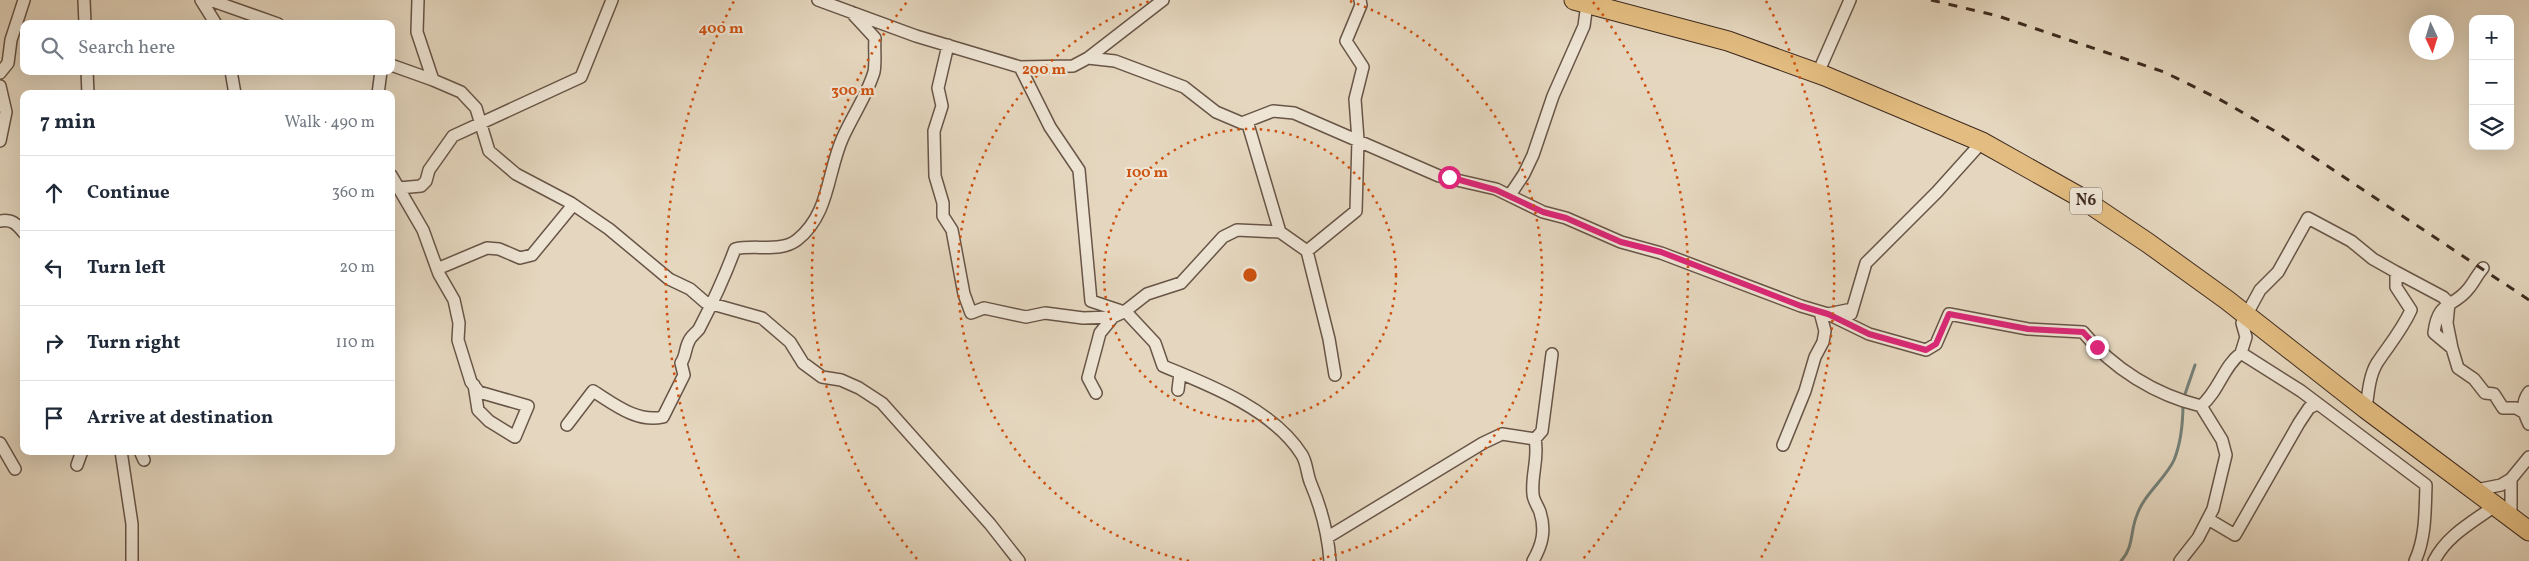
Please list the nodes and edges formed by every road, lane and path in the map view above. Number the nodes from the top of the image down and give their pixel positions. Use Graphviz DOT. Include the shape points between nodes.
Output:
graph roads {
  1 [pos="24,0"];
  2 [pos="84,0"];
  3 [pos="201,0"];
  4 [pos="210,0"];
  5 [pos="418,0"];
  6 [pos="612,0"];
  7 [pos="818,0"];
  8 [pos="1163,0"];
  9 [pos="1360,0"];
  10 [pos="1850,0"];
  11 [pos="231,2"];
  12 [pos="1580,2"];
  13 [pos="851,12"];
  14 [pos="85,20"];
  15 [pos="214,20"];
  16 [pos="264,20"];
  17 [pos="948,45"];
  18 [pos="1088,58"];
  19 [pos="395,66"];
  20 [pos="1020,67"];
  21 [pos="0,73"];
  22 [pos="1818,73"];
  23 [pos="87,75"];
  24 [pos="231,75"];
  25 [pos="381,75"];
  26 [pos="433,80"];
  27 [pos="0,86"];
  28 [pos="88,90"];
  29 [pos="234,90"];
  30 [pos="379,90"];
  31 [pos="1247,121"];
  32 [pos="479,123"];
  33 [pos="1358,140"];
  34 [pos="0,141"];
  35 [pos="1982,142"];
  36 [pos="396,188"];
  37 [pos="1510,195"];
  38 [pos="573,205"];
  39 [pos="0,221"];
  40 [pos="20,228"];
  41 [pos="1280,232"];
  42 [pos="1307,251"];
  43 [pos="2483,268"];
  44 [pos="438,269"];
  45 [pos="2396,272"];
  46 [pos="2449,303"];
  47 [pos="710,304"];
  48 [pos="1852,308"];
  49 [pos="1124,312"];
  50 [pos="1824,313"];
  51 [pos="2247,315"];
  52 [pos="1113,317"];
  53 [pos="1854,325"];
  54 [pos="2241,353"];
  55 [pos="1552,354"];
  56 [pos="1180,373"];
  57 [pos="1335,375"];
  58 [pos="474,385"];
  59 [pos="1178,390"];
  60 [pos="2529,392"];
  61 [pos="1096,393"];
  62 [pos="2318,404"];
  63 [pos="2201,406"];
  64 [pos="2366,409"];
  65 [pos="2523,412"];
  66 [pos="2529,424"];
  67 [pos="567,425"];
  68 [pos="1536,439"];
  69 [pos="0,442"];
  70 [pos="1783,445"];
  71 [pos="81,455"];
  72 [pos="122,455"];
  73 [pos="2529,457"];
  74 [pos="77,465"];
  75 [pos="15,469"];
  76 [pos="2512,479"];
  77 [pos="2476,490"];
  78 [pos="2496,505"];
  79 [pos="2511,517"];
  80 [pos="2208,519"];
  81 [pos="2529,531"];
  82 [pos="1328,537"];
  83 [pos="132,561"];
  84 [pos="1019,561"];
  85 [pos="1330,561"];
  86 [pos="1533,561"];
  87 [pos="2180,561"];
  88 [pos="2416,561"];
  89 [pos="2434,561"];
  1 -- 21 [label="street" via="11,40 8,63"];
  2 -- 14 [label="street"];
  3 -- 15 [label="street"];
  4 -- 11 [label="street"];
  5 -- 26 [label="street" via="417,32"];
  6 -- 32 [label="street" via="581,77"];
  7 -- 13 [label="street"];
  8 -- 18 [label="street"];
  9 -- 33 [label="street" via="1361,5 1346,41 1363,67 1355,98"];
  10 -- 22 [label="street"];
  11 -- 16 [label="street"];
  12 -- 22 [label="highway, N6" via="1728,41"];
  12 -- 37 [label="street" via="1584,26 1553,96 1533,156"];
  13 -- 17 [label="street"];
  13 -- 47 [label="street" via="874,38 874,70 842,138 829,190 817,216 797,240 781,248 734,249 727,273"];
  17 -- 20 [label="street"];
  17 -- 52 [label="street" via="938,88 942,106 934,131 935,176 943,203 943,216 952,230 964,294 971,313 984,308 1026,317 1045,313 1083,318"];
  18 -- 20 [label="street" via="1073,66"];
  18 -- 31 [label="street" via="1115,61 1184,87 1216,112 1242,123"];
  19 -- 26 [label="street"];
  20 -- 49 [label="street" via="1050,126 1079,170 1091,301"];
  22 -- 35 [label="highway, N6"];
  23 -- 28 [label="street"];
  24 -- 29 [label="street"];
  25 -- 30 [label="street"];
  26 -- 32 [label="street" via="461,92 476,108"];
  27 -- 34 [label="street" via="6,112"];
  31 -- 33 [label="street" via="1273,111 1294,113"];
  31 -- 41 [label="street"];
  32 -- 36 [label="street" via="473,129 453,136 421,186"];
  32 -- 38 [label="street" via="489,151 516,174"];
  33 -- 37 [label="street" via="1439,176"];
  33 -- 42 [label="street" via="1356,211"];
  35 -- 48 [label="street" via="1866,263"];
  35 -- 51 [label="highway, N6" via="2078,196"];
  36 -- 44 [label="street" via="422,230"];
  37 -- 50 [label="street" via="1543,212 1566,218 1621,242 1661,252"];
  38 -- 44 [label="street" via="532,255 520,258 487,248"];
  38 -- 47 [label="street" via="609,229 669,279"];
  39 -- 40 [label="street" via="10,220"];
  41 -- 42 [label="street"];
  41 -- 49 [label="street" via="1237,230 1222,237 1181,283 1148,294"];
  42 -- 57 [label="street"];
  43 -- 46 [label="street" via="2468,289"];
  44 -- 58 [label="street" via="457,306 458,340"];
  45 -- 46 [label="street" via="2444,297"];
  45 -- 51 [label="street" via="2351,241 2308,218 2278,272 2260,290"];
  45 -- 64 [label="street" via="2396,286 2411,310 2400,334 2376,365"];
  46 -- 65 [label="street" via="2436,317 2434,333 2452,348 2458,368 2474,379 2485,393 2494,394 2504,408"];
  47 -- 67 [label="street" via="685,348 681,363 684,375 663,418 654,419 628,412 593,391"];
  47 -- 84 [label="street" via="762,318 790,342 803,363 822,377 841,380 882,403"];
  48 -- 50 [label="street"];
  48 -- 53 [label="street"];
  49 -- 52 [label="street"];
  49 -- 56 [label="street" via="1154,343 1163,366"];
  50 -- 53 [label="street"];
  50 -- 70 [label="street" via="1823,342"];
  51 -- 54 [label="street" via="2242,324 2246,337"];
  51 -- 64 [label="highway, N6"];
  52 -- 61 [label="street" via="1100,333 1088,378"];
  53 -- 63 [label="street" via="1869,334 1926,350 1936,344 1949,314 2028,329 2083,332 2135,379 2178,400"];
  54 -- 62 [label="street"];
  54 -- 63 [label="street" via="2231,361 2211,398"];
  55 -- 68 [label="street" via="1542,431"];
  56 -- 59 [label="street"];
  56 -- 82 [label="street" via="1215,387 1276,426 1303,456 1322,508"];
  58 -- 58 [label="street" via="480,392 528,406 515,437 478,410"];
  60 -- 65 [label="street"];
  62 -- 80 [label="street" via="2309,408 2299,422 2235,535"];
  62 -- 88 [label="street" via="2426,485 2425,524"];
  63 -- 80 [label="street" via="2222,440 2226,455"];
  64 -- 77 [label="highway, N6"];
  65 -- 66 [label="street"];
  68 -- 82 [label="street" via="1502,434"];
  68 -- 86 [label="street" via="1538,451 1533,496 1544,533"];
  69 -- 75 [label="street"];
  71 -- 74 [label="street"];
  72 -- 83 [label="street" via="132,524"];
  73 -- 76 [label="street"];
  76 -- 77 [label="street"];
  76 -- 79 [label="street"];
  77 -- 78 [label="highway, N6"];
  78 -- 79 [label="highway, N6"];
  78 -- 89 [label="street" via="2440,547"];
  79 -- 81 [label="highway, N6"];
  80 -- 87 [label="street"];
  82 -- 85 [label="street"];
}
